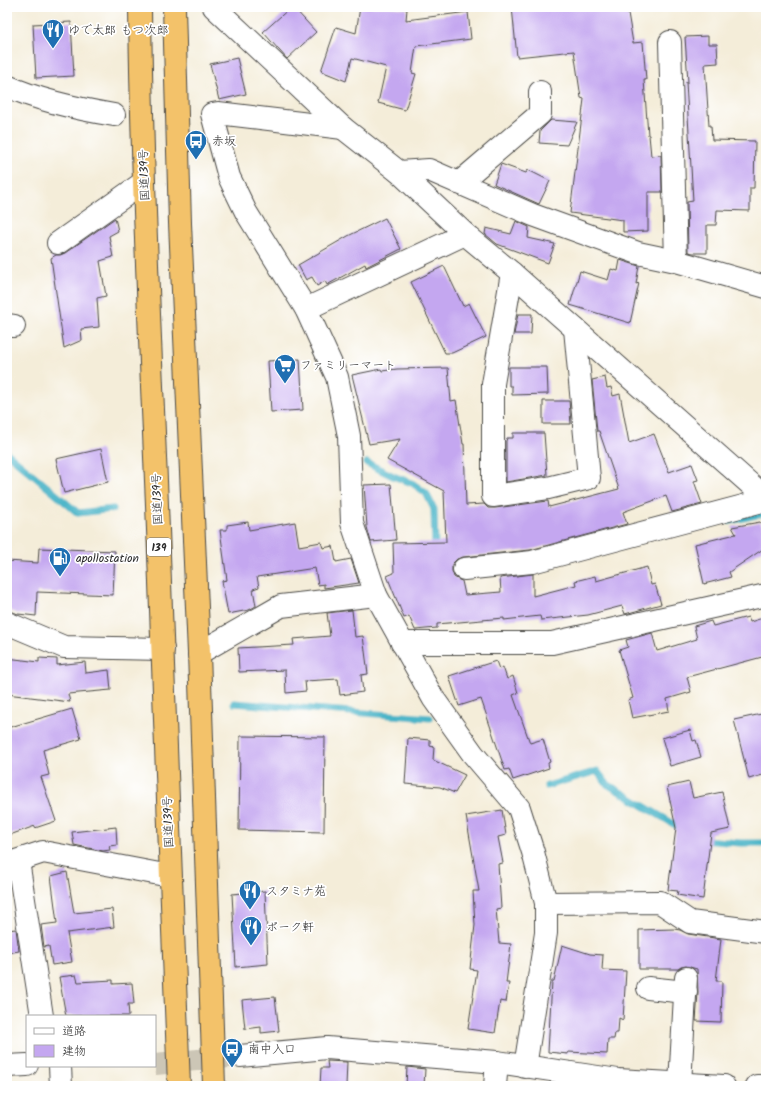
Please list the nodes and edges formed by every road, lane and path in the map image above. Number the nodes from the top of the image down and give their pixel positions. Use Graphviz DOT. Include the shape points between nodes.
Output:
graph roads {
  1 [pos="140,7"];
  2 [pos="174,7"];
  3 [pos="214,7"];
  4 [pos="670,42"];
  5 [pos="7,86"];
  6 [pos="540,92"];
  7 [pos="114,115"];
  8 [pos="343,128"];
  9 [pos="399,172"];
  10 [pos="144,182"];
  11 [pos="459,183"];
  12 [pos="465,234"];
  13 [pos="58,243"];
  14 [pos="676,261"];
  15 [pos="512,273"];
  16 [pos="766,287"];
  17 [pos="306,309"];
  18 [pos="576,329"];
  19 [pos="766,499"];
  20 [pos="464,569"];
  21 [pos="376,595"];
  22 [pos="766,595"];
  23 [pos="7,624"];
  24 [pos="402,643"];
  25 [pos="163,649"];
  26 [pos="199,653"];
  27 [pos="13,863"];
  28 [pos="170,876"];
  29 [pos="546,903"];
  30 [pos="766,932"];
  31 [pos="648,988"];
  32 [pos="42,1015"];
  33 [pos="240,1056"];
  34 [pos="497,1062"];
  35 [pos="26,1065"];
  36 [pos="7,1066"];
  37 [pos="60,1067"];
  38 [pos="525,1067"];
  39 [pos="618,1083"];
  40 [pos="680,1084"];
  41 [pos="61,1086"];
  42 [pos="179,1086"];
  43 [pos="214,1086"];
  44 [pos="495,1086"];
  45 [pos="724,1086"];
  46 [pos="757,1086"];
  47 [pos="766,1086"];
  1 -- 10 [label="highway, 国道139号 / 139"];
  2 -- 26 [label="highway" via="180,223"];
  3 -- 8 [label="street"];
  4 -- 14 [label="street"];
  5 -- 7 [label="street" via="26,95"];
  6 -- 11 [label="street" via="540,114"];
  8 -- 9 [label="street"];
  8 -- 17 [label="street" via="212,114 235,191"];
  9 -- 11 [label="street" via="429,170"];
  9 -- 12 [label="street"];
  10 -- 13 [label="street"];
  10 -- 25 [label="highway, 国道139号 / 139"];
  11 -- 14 [label="street" via="534,215 638,253"];
  12 -- 15 [label="street"];
  12 -- 17 [label="street"];
  14 -- 16 [label="street"];
  15 -- 18 [label="street"];
  15 -- 18 [label="street" via="493,384 492,496 548,488 589,478"];
  17 -- 21 [label="street" via="337,378 349,436 352,523"];
  18 -- 19 [label="street"];
  19 -- 20 [label="street" via="532,562"];
  21 -- 24 [label="street"];
  21 -- 26 [label="street" via="281,606"];
  22 -- 24 [label="street" via="552,643"];
  23 -- 25 [label="street" via="64,647"];
  24 -- 29 [label="street" via="433,698 473,754 519,808"];
  25 -- 28 [label="highway, 国道139号 / 139"];
  26 -- 43 [label="highway"];
  27 -- 28 [label="street" via="43,852"];
  27 -- 32 [label="street"];
  28 -- 42 [label="highway, 国道139号 / 139"];
  29 -- 30 [label="street" via="660,902 690,922"];
  29 -- 38 [label="street" via="546,933"];
  31 -- 40 [label="street" via="686,985"];
  33 -- 34 [label="street" via="327,1048"];
  34 -- 38 [label="street"];
  34 -- 44 [label="street"];
  35 -- 36 [label="street"];
  37 -- 41 [label="street"];
  38 -- 39 [label="street"];
  39 -- 40 [label="street"];
  40 -- 45 [label="street"];
  46 -- 47 [label="street"];
}
